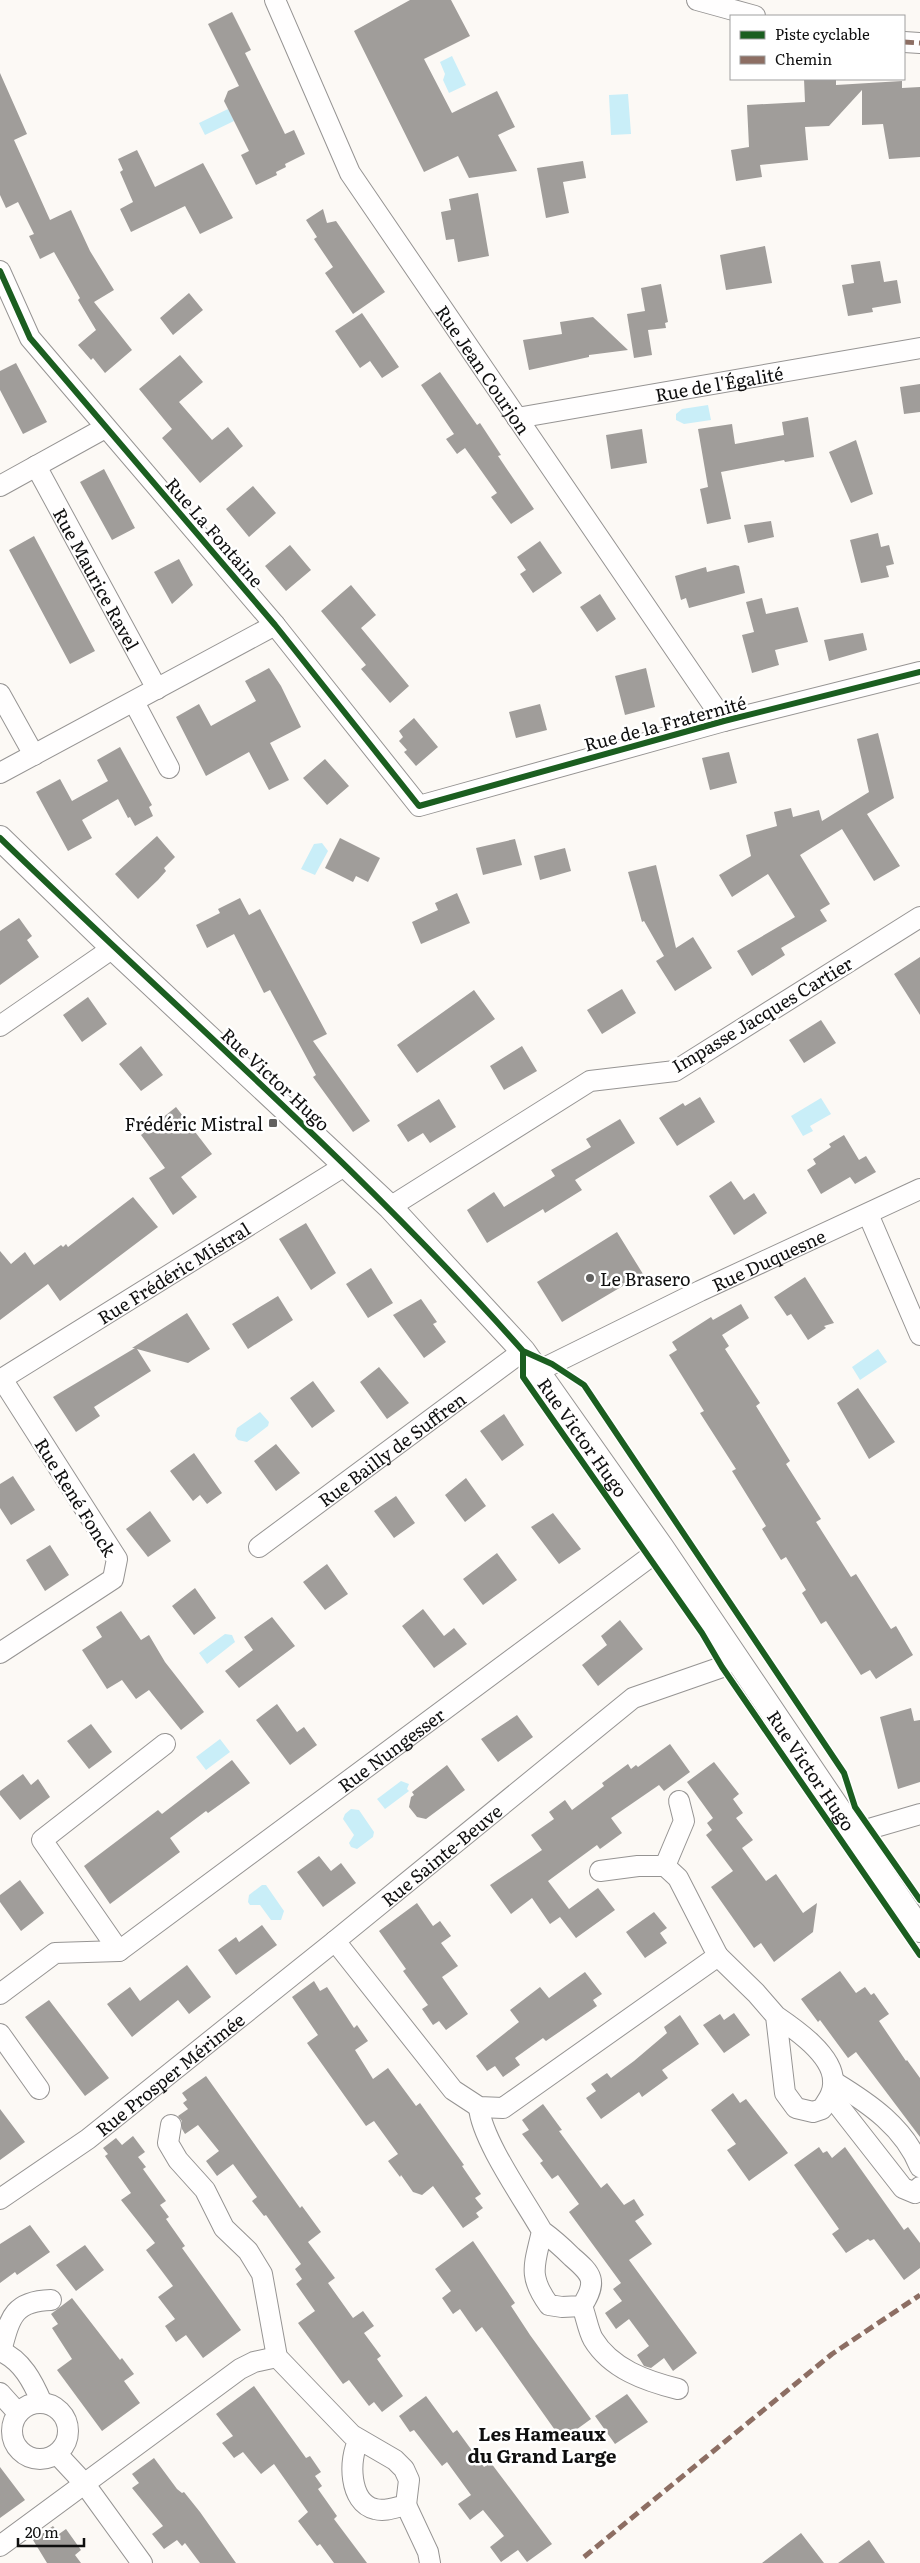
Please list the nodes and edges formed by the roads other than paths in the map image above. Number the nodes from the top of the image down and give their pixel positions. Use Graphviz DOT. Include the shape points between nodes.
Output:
graph roads {
  1 [pos="275,0"];
  2 [pos="698,0"];
  3 [pos="752,15"];
  4 [pos="905,42"];
  5 [pos="920,42"];
  6 [pos="0,271"];
  7 [pos="920,348"];
  8 [pos="517,418"];
  9 [pos="105,428"];
  10 [pos="36,466"];
  11 [pos="0,486"];
  12 [pos="275,626"];
  13 [pos="920,672"];
  14 [pos="157,689"];
  15 [pos="0,694"];
  16 [pos="134,702"];
  17 [pos="724,721"];
  18 [pos="34,755"];
  19 [pos="169,768"];
  20 [pos="0,773"];
  21 [pos="420,806"];
  22 [pos="0,838"];
  23 [pos="920,917"];
  24 [pos="113,948"];
  25 [pos="0,1026"];
  26 [pos="346,1165"];
  27 [pos="920,1189"];
  28 [pos="390,1207"];
  29 [pos="868,1214"];
  30 [pos="920,1335"];
  31 [pos="523,1351"];
  32 [pos="538,1371"];
  33 [pos="1,1380"];
  34 [pos="259,1547"];
  35 [pos="662,1548"];
  36 [pos="0,1653"];
  37 [pos="734,1657"];
  38 [pos="165,1744"];
  39 [pos="679,1801"];
  40 [pos="920,1814"];
  41 [pos="855,1833"];
  42 [pos="666,1866"];
  43 [pos="600,1872"];
  44 [pos="920,1930"];
  45 [pos="335,1941"];
  46 [pos="119,1951"];
  47 [pos="718,1956"];
  48 [pos="0,1994"];
  49 [pos="776,2016"];
  50 [pos="0,2034"];
  51 [pos="39,2089"];
  52 [pos="832,2089"];
  53 [pos="479,2107"];
  54 [pos="171,2125"];
  55 [pos="920,2167"];
  56 [pos="920,2187"];
  57 [pos="0,2199"];
  58 [pos="542,2231"];
  59 [pos="51,2300"];
  60 [pos="582,2306"];
  61 [pos="0,2351"];
  62 [pos="277,2358"];
  63 [pos="678,2389"];
  64 [pos="0,2393"];
  65 [pos="42,2403"];
  66 [pos="18,2413"];
  67 [pos="359,2440"];
  68 [pos="57,2454"];
  69 [pos="84,2483"];
  70 [pos="406,2504"];
  71 [pos="0,2546"];
  72 [pos="142,2563"];
  73 [pos="430,2563"];
  1 -- 8 [label="street, Rue Jean Courjon" via="350,173"];
  2 -- 3 [label="street"];
  4 -- 5 [label="street"];
  6 -- 9 [label="street, Rue La Fontaine" via="30,338"];
  7 -- 8 [label="street, Rue de l'Égalité"];
  8 -- 17 [label="street, Rue Jean Courjon"];
  9 -- 10 [label="street"];
  9 -- 12 [label="street, Rue La Fontaine"];
  10 -- 11 [label="street"];
  10 -- 14 [label="street, Rue Maurice Ravel"];
  12 -- 14 [label="street"];
  12 -- 21 [label="street, Rue La Fontaine"];
  13 -- 17 [label="street, Rue de la Fraternité"];
  14 -- 16 [label="street"];
  15 -- 18 [label="street"];
  16 -- 18 [label="street"];
  16 -- 19 [label="street"];
  17 -- 21 [label="street, Rue de la Fraternité"];
  18 -- 20 [label="street"];
  22 -- 24 [label="street, Rue Victor Hugo"];
  23 -- 28 [label="street, Impasse Jacques Cartier" via="675,1071 590,1081"];
  24 -- 25 [label="street"];
  24 -- 26 [label="street, Rue Victor Hugo"];
  26 -- 28 [label="street, Rue Victor Hugo"];
  26 -- 33 [label="street, Rue Frédéric Mistral"];
  27 -- 29 [label="street, Rue Duquesne"];
  28 -- 31 [label="street, Rue Victor Hugo"];
  29 -- 30 [label="street"];
  29 -- 32 [label="street, Rue Duquesne" via="700,1291"];
  31 -- 32 [label="street, Rue Victor Hugo"];
  31 -- 34 [label="street, Rue Bailly de Suffren"];
  32 -- 35 [label="street, Rue Victor Hugo"];
  33 -- 36 [label="street, Rue René Fonck" via="117,1559 114,1579"];
  35 -- 37 [label="street, Rue Victor Hugo"];
  35 -- 46 [label="street, Rue Nungesser"];
  37 -- 41 [label="street, Rue Victor Hugo"];
  37 -- 45 [label="street, Rue Sainte-Beuve" via="722,1667 633,1698"];
  38 -- 46 [label="street" via="42,1840"];
  39 -- 42 [label="street" via="684,1821"];
  40 -- 41 [label="street"];
  41 -- 44 [label="street, Rue Victor Hugo"];
  42 -- 43 [label="street" via="638,1866"];
  42 -- 47 [label="street" via="678,1878"];
  45 -- 53 [label="street" via="453,2090"];
  45 -- 57 [label="street, Rue Prosper Mérimée" via="88,2138"];
  46 -- 48 [label="street" via="55,1953"];
  47 -- 49 [label="street"];
  47 -- 53 [label="street" via="503,2108"];
  49 -- 52 [label="street" via="800,2032 832,2069"];
  49 -- 52 [label="street" via="785,2092 796,2108 813,2112 822,2109"];
  50 -- 51 [label="street"];
  52 -- 55 [label="street" via="876,2109 900,2132"];
  52 -- 56 [label="street" via="903,2188 916,2193"];
  53 -- 58 [label="street" via="480,2120 489,2140"];
  54 -- 62 [label="street" via="168,2143 178,2160 205,2190 224,2228 248,2251 262,2274"];
  58 -- 60 [label="street" via="588,2269 591,2280 589,2294"];
  58 -- 60 [label="street" via="534,2270 537,2289 549,2305"];
  59 -- 61 [label="street" via="22,2306 8,2324"];
  60 -- 63 [label="street" via="593,2339 608,2357 628,2372"];
  61 -- 65 [label="street" via="11,2356 31,2377"];
  62 -- 67 [label="street"];
  62 -- 69 [label="street" via="254,2362 240,2369"];
  64 -- 66 [label="street"];
  65 -- 66 [label="street" via="33,2403"];
  65 -- 68 [label="street" via="52,2405 66,2418 68,2438"];
  66 -- 68 [label="street" via="12,2430 16,2447 23,2454 40,2459"];
  67 -- 70 [label="street" via="395,2460 404,2470 409,2480"];
  67 -- 70 [label="street" via="353,2462 353,2479 363,2502 373,2509 382,2510"];
  68 -- 69 [label="street"];
  69 -- 71 [label="street"];
  69 -- 72 [label="street"];
  70 -- 73 [label="street"];
}
